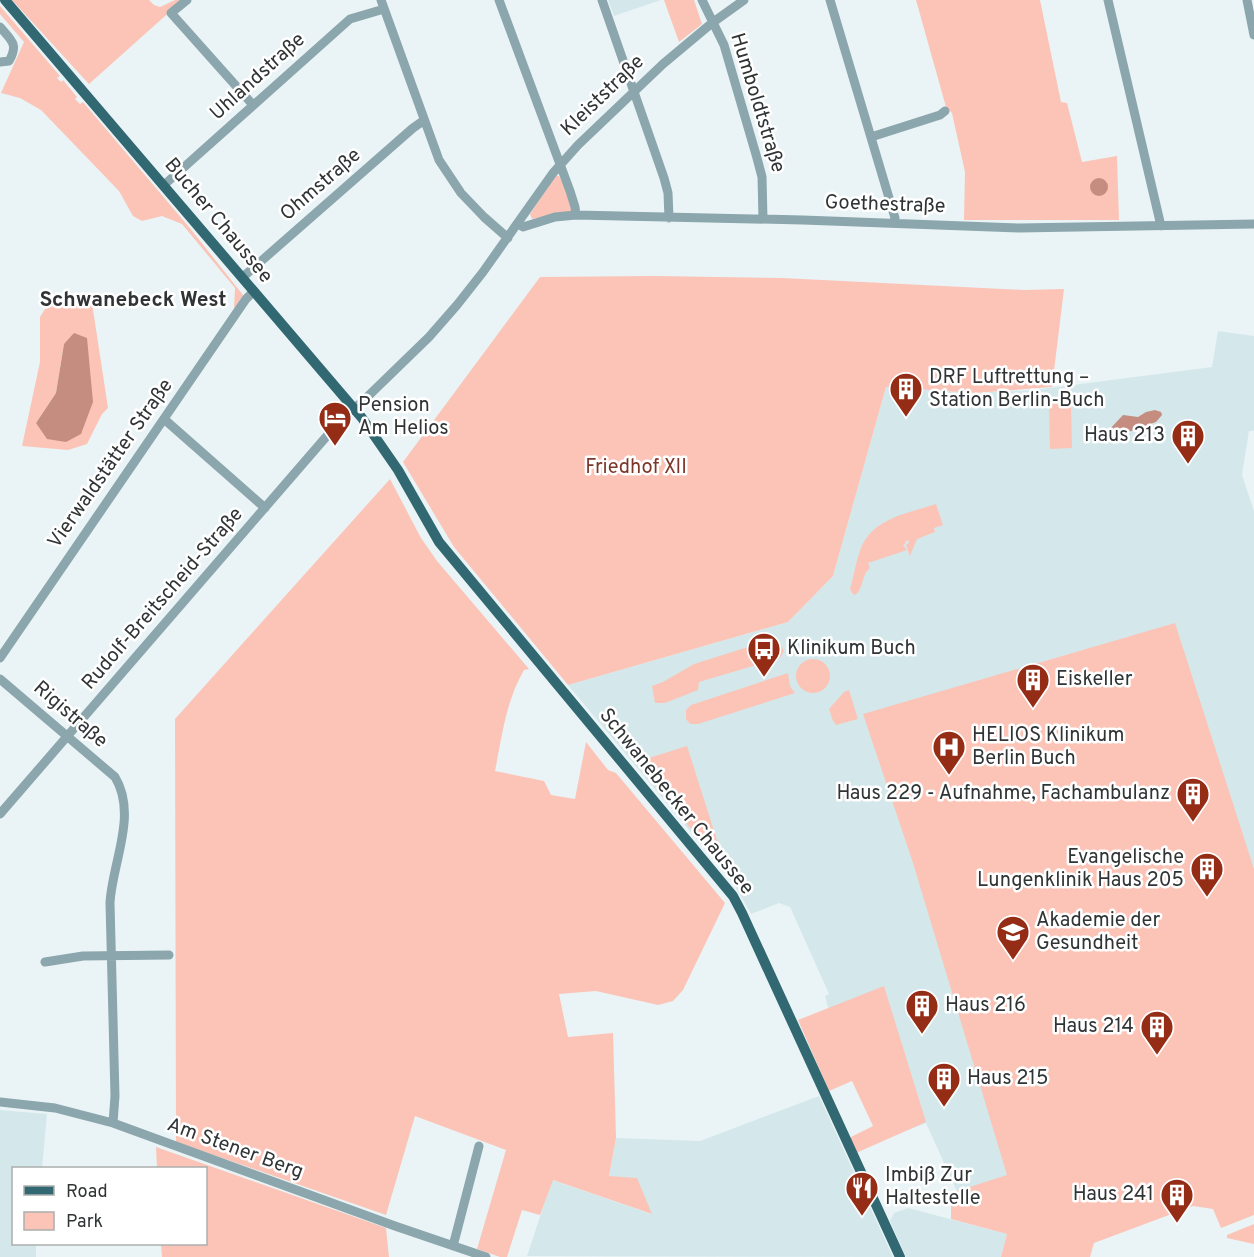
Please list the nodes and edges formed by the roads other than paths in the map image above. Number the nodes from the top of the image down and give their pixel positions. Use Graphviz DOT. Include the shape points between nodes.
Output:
graph roads {
  1 [pos="5,0"];
  2 [pos="187,0"];
  3 [pos="499,0"];
  4 [pos="602,0"];
  5 [pos="702,0"];
  6 [pos="744,0"];
  7 [pos="830,0"];
  8 [pos="1108,0"];
  9 [pos="1246,0"];
  10 [pos="383,4"];
  11 [pos="712,23"];
  12 [pos="0,27"];
  13 [pos="1254,35"];
  14 [pos="0,62"];
  15 [pos="633,91"];
  16 [pos="253,105"];
  17 [pos="945,111"];
  18 [pos="423,121"];
  19 [pos="871,137"];
  20 [pos="559,165"];
  21 [pos="164,185"];
  22 [pos="576,215"];
  23 [pos="669,218"];
  24 [pos="763,219"];
  25 [pos="895,223"];
  26 [pos="518,224"];
  27 [pos="1254,224"];
  28 [pos="1161,226"];
  29 [pos="508,238"];
  30 [pos="243,278"];
  31 [pos="254,291"];
  32 [pos="354,408"];
  33 [pos="164,419"];
  34 [pos="398,470"];
  35 [pos="265,508"];
  36 [pos="0,658"];
  37 [pos="0,679"];
  38 [pos="67,736"];
  39 [pos="0,814"];
  40 [pos="169,955"];
  41 [pos="111,956"];
  42 [pos="45,962"];
  43 [pos="0,1102"];
  44 [pos="113,1124"];
  45 [pos="479,1146"];
  46 [pos="453,1246"];
  47 [pos="486,1257"];
  48 [pos="900,1257"];
  1 -- 21 [label="main road, Bucher Chaussee"];
  2 -- 16 [label="street" via="171,13"];
  3 -- 20 [label="street"];
  4 -- 15 [label="street"];
  5 -- 11 [label="street, Humboldtstraße"];
  6 -- 11 [label="street, Kleiststraße"];
  7 -- 19 [label="street"];
  8 -- 28 [label="street"];
  9 -- 13 [label="street"];
  10 -- 16 [label="street, Uhlandstraße" via="350,19"];
  10 -- 18 [label="street"];
  11 -- 15 [label="street, Kleiststraße"];
  11 -- 24 [label="street, Humboldtstraße" via="724,45 758,158"];
  12 -- 14 [label="street" via="14,43 15,51 9,61"];
  15 -- 20 [label="street, Kleiststraße"];
  15 -- 23 [label="street" via="664,178"];
  16 -- 21 [label="street, Uhlandstraße"];
  17 -- 19 [label="street"];
  18 -- 29 [label="street" via="439,160 461,194"];
  18 -- 30 [label="street, Ohmstraße"];
  19 -- 25 [label="street"];
  20 -- 22 [label="street"];
  20 -- 26 [label="street, Kleiststraße"];
  21 -- 30 [label="main road, Bucher Chaussee"];
  22 -- 23 [label="street, Goethestraße"];
  22 -- 26 [label="street, Goethestraße"];
  23 -- 24 [label="street, Goethestraße"];
  24 -- 25 [label="street, Goethestraße"];
  25 -- 28 [label="street, Goethestraße" via="1019,228"];
  26 -- 29 [label="street, Kleiststraße"];
  27 -- 28 [label="street, Goethestraße"];
  29 -- 32 [label="street, Rudolf-Breitscheid-Straße" via="429,337"];
  30 -- 31 [label="main road, Bucher Chaussee"];
  31 -- 32 [label="main road, Bucher Chaussee"];
  31 -- 33 [label="street, Vierwaldstätter Straße"];
  32 -- 34 [label="main road, Bucher Chaussee"];
  32 -- 35 [label="street, Rudolf-Breitscheid-Straße"];
  33 -- 35 [label="street"];
  33 -- 36 [label="street, Vierwaldstätter Straße"];
  34 -- 48 [label="main road, Schwanebecker Chaussee" via="439,542 737,902"];
  35 -- 38 [label="street, Rudolf-Breitscheid-Straße"];
  37 -- 38 [label="street, Rigistraße"];
  38 -- 39 [label="street, Rudolf-Breitscheid-Straße"];
  38 -- 41 [label="street, Rigistraße" via="116,780 122,792 125,816 111,886"];
  40 -- 41 [label="street"];
  41 -- 42 [label="street"];
  41 -- 44 [label="street"];
  43 -- 44 [label="street, Am Stener Berg" via="55,1108"];
  44 -- 46 [label="street, Am Stener Berg"];
  45 -- 46 [label="street"];
  46 -- 47 [label="street, Am Stener Berg"];
}
